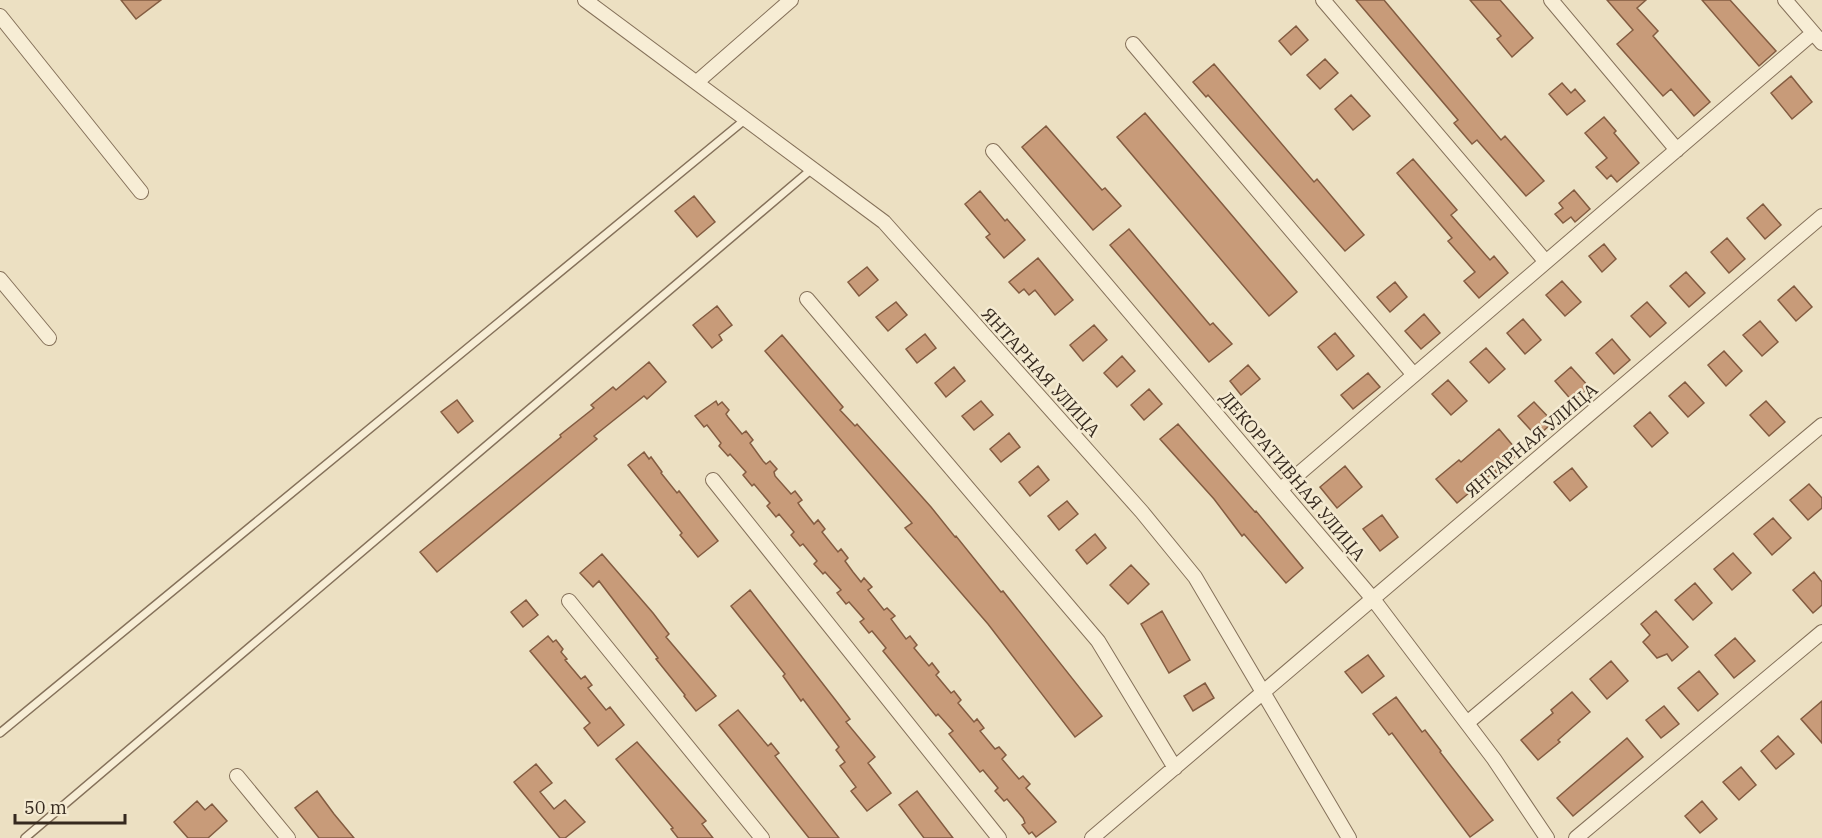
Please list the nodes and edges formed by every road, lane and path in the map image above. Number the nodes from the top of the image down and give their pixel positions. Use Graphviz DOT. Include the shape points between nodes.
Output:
graph roads {
  1 [pos="585,0"];
  2 [pos="791,0"];
  3 [pos="1323,0"];
  4 [pos="1551,0"];
  5 [pos="1785,0"];
  6 [pos="0,16"];
  7 [pos="1818,38"];
  8 [pos="1133,44"];
  9 [pos="697,82"];
  10 [pos="747,118"];
  11 [pos="1677,150"];
  12 [pos="993,151"];
  13 [pos="813,168"];
  14 [pos="141,192"];
  15 [pos="1822,216"];
  16 [pos="1546,262"];
  17 [pos="0,279"];
  18 [pos="807,299"];
  19 [pos="49,338"];
  20 [pos="1414,375"];
  21 [pos="1822,425"];
  22 [pos="713,480"];
  23 [pos="1281,489"];
  24 [pos="1373,598"];
  25 [pos="569,601"];
  26 [pos="1822,632"];
  27 [pos="1263,692"];
  28 [pos="1467,723"];
  29 [pos="0,733"];
  30 [pos="1175,768"];
  31 [pos="237,776"];
  32 [pos="25,838"];
  33 [pos="288,838"];
  34 [pos="762,838"];
  35 [pos="999,838"];
  36 [pos="1092,838"];
  37 [pos="1349,838"];
  38 [pos="1548,838"];
  39 [pos="1576,838"];
  1 -- 9 [label="street, ЯНТАРНАЯ УЛИЦА"];
  2 -- 9 [label="street"];
  3 -- 16 [label="street"];
  4 -- 11 [label="street"];
  5 -- 7 [label="street"];
  6 -- 14 [label="street"];
  7 -- 11 [label="street"];
  8 -- 20 [label="street"];
  9 -- 10 [label="street, ЯНТАРНАЯ УЛИЦА"];
  10 -- 13 [label="street, ЯНТАРНАЯ УЛИЦА"];
  10 -- 29 [label="lane"];
  11 -- 16 [label="street"];
  12 -- 23 [label="street, ДЕКОРАТИВНАЯ УЛИЦА"];
  13 -- 27 [label="street, ЯНТАРНАЯ УЛИЦА" via="884,222 1143,512 1195,577"];
  13 -- 32 [label="lane"];
  15 -- 24 [label="street, ЯНТАРНАЯ УЛИЦА"];
  16 -- 20 [label="street"];
  17 -- 19 [label="street"];
  18 -- 30 [label="street" via="1098,641"];
  20 -- 23 [label="street"];
  21 -- 28 [label="street"];
  22 -- 35 [label="street"];
  23 -- 24 [label="street, ДЕКОРАТИВНАЯ УЛИЦА"];
  24 -- 27 [label="street, ЯНТАРНАЯ УЛИЦА"];
  24 -- 28 [label="street, ДЕКОРАТИВНАЯ УЛИЦА"];
  25 -- 34 [label="street"];
  26 -- 39 [label="street"];
  27 -- 30 [label="street, ЯНТАРНАЯ УЛИЦА"];
  27 -- 37 [label="street"];
  28 -- 38 [label="street, ДЕКОРАТИВНАЯ УЛИЦА"];
  30 -- 36 [label="street, ЯНТАРНАЯ УЛИЦА"];
  31 -- 33 [label="street"];
}
